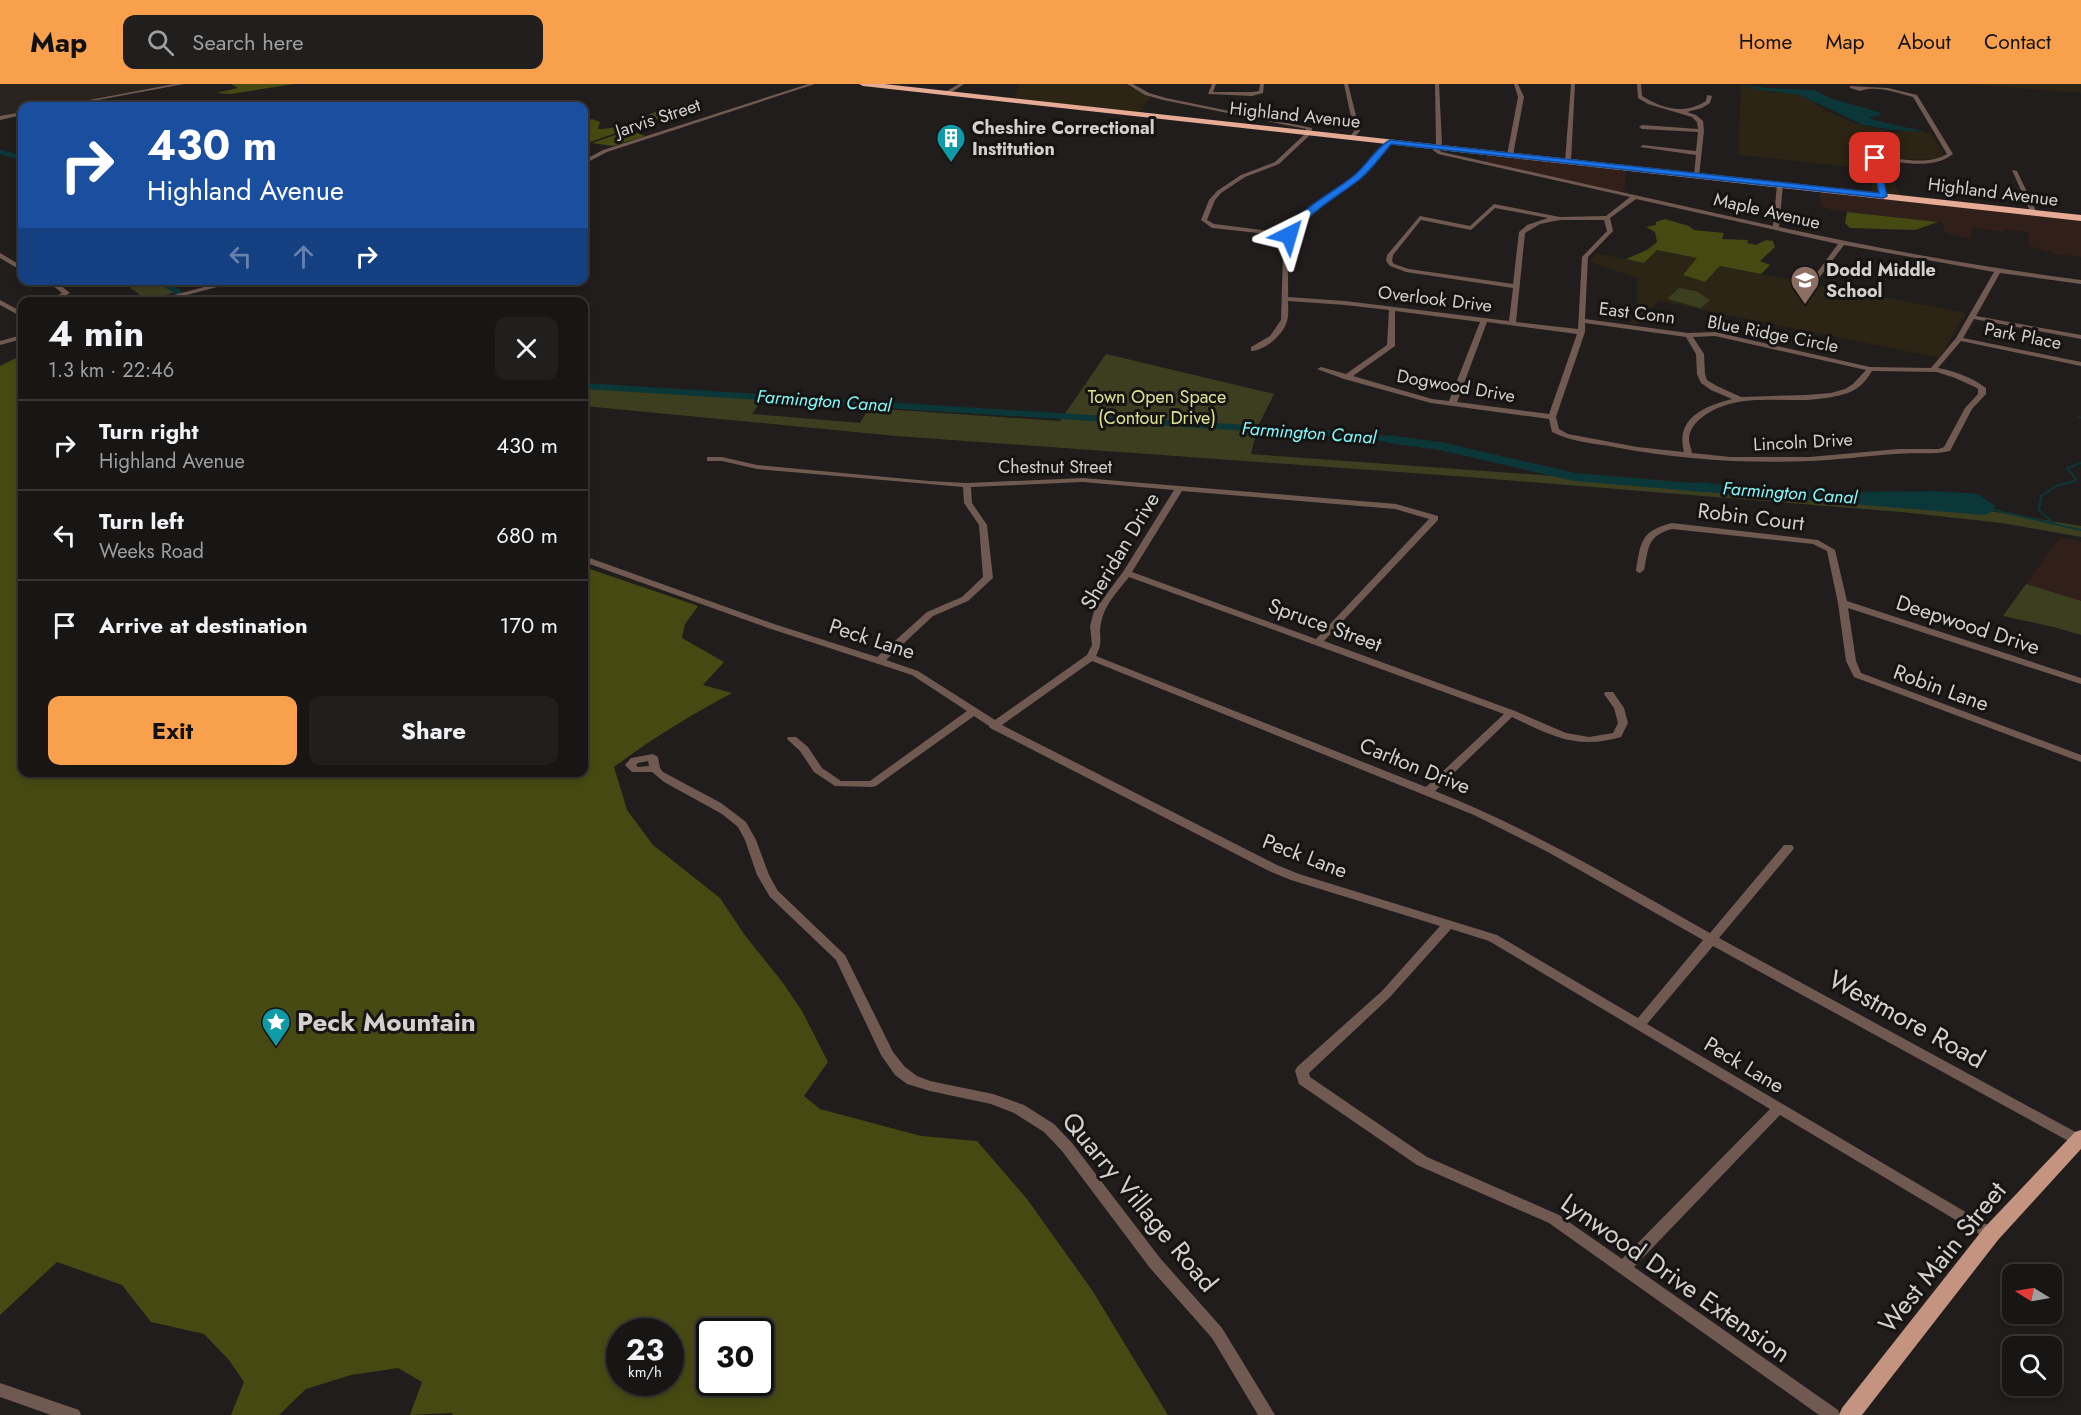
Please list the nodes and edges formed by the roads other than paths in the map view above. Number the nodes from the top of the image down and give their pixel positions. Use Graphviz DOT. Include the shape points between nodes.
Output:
graph roads {
  1 [pos="182,84"];
  2 [pos="813,84"];
  3 [pos="863,84"];
  4 [pos="962,84"];
  5 [pos="1129,84"];
  6 [pos="1214,84"];
  7 [pos="1262,84"];
  8 [pos="1346,84"];
  9 [pos="1437,84"];
  10 [pos="1516,84"];
  11 [pos="1573,84"];
  12 [pos="1639,84"];
  13 [pos="1864,88"];
  14 [pos="947,93"];
  15 [pos="1210,93"];
  16 [pos="1709,96"];
  17 [pos="82,102"];
  18 [pos="1206,108"];
  19 [pos="1682,112"];
  20 [pos="18,115"];
  21 [pos="0,118"];
  22 [pos="1642,127"];
  23 [pos="1701,131"];
  24 [pos="1309,133"];
  25 [pos="1352,138"];
  26 [pos="1390,142"];
  27 [pos="1438,147"];
  28 [pos="1643,147"];
  29 [pos="1697,153"];
  30 [pos="1510,155"];
  31 [pos="1874,155"];
  32 [pos="588,160"];
  33 [pos="1568,161"];
  34 [pos="2014,171"];
  35 [pos="1697,175"];
  36 [pos="1780,185"];
  37 [pos="1883,196"];
  38 [pos="1634,197"];
  39 [pos="2034,213"];
  40 [pos="1607,218"];
  41 [pos="2081,218"];
  42 [pos="1562,219"];
  43 [pos="1776,228"];
  44 [pos="1289,235"];
  45 [pos="1842,243"];
  46 [pos="0,255"];
  47 [pos="18,266"];
  48 [pos="1998,272"];
  49 [pos="2081,282"];
  50 [pos="56,285"];
  51 [pos="220,285"];
  52 [pos="1811,285"];
  53 [pos="1516,286"];
  54 [pos="59,297"];
  55 [pos="171,297"];
  56 [pos="1285,299"];
  57 [pos="0,302"];
  58 [pos="1392,309"];
  59 [pos="18,311"];
  60 [pos="1972,317"];
  61 [pos="1484,320"];
  62 [pos="1582,321"];
  63 [pos="1512,323"];
  64 [pos="1581,332"];
  65 [pos="1688,335"];
  66 [pos="18,338"];
  67 [pos="2081,338"];
  68 [pos="1959,339"];
  69 [pos="0,344"];
  70 [pos="1254,349"];
  71 [pos="2081,364"];
  72 [pos="1321,369"];
  73 [pos="1870,369"];
  74 [pos="1934,369"];
  75 [pos="1347,377"];
  76 [pos="1740,399"];
  77 [pos="1452,404"];
  78 [pos="1552,417"];
  79 [pos="1689,456"];
  80 [pos="710,459"];
  81 [pos="967,485"];
  82 [pos="1179,489"];
  83 [pos="588,560"];
  84 [pos="1640,570"];
  85 [pos="1127,573"];
  86 [pos="1843,603"];
  87 [pos="1318,641"];
  88 [pos="1091,657"];
  89 [pos="879,660"];
  90 [pos="2081,681"];
  91 [pos="1609,694"];
  92 [pos="972,712"];
  93 [pos="1511,713"];
  94 [pos="994,726"];
  95 [pos="792,739"];
  96 [pos="2081,759"];
  97 [pos="655,769"];
  98 [pos="1428,792"];
  99 [pos="1788,848"];
  100 [pos="1449,924"];
  101 [pos="1712,940"];
  102 [pos="1639,1025"];
  103 [pos="1778,1109"];
  104 [pos="2080,1139"];
  105 [pos="1991,1234"];
  106 [pos="1623,1268"];
  107 [pos="0,1390"];
  108 [pos="73,1415"];
  109 [pos="1267,1415"];
  110 [pos="1832,1415"];
  111 [pos="1849,1415"];
  1 -- 17 [label="street"];
  2 -- 32 [label="street, Jarvis Street" via="605,151"];
  3 -- 14 [label="highway, Highland Avenue"];
  4 -- 14 [label="street"];
  5 -- 18 [label="street" via="1155,97"];
  6 -- 15 [label="street"];
  7 -- 15 [label="street" via="1261,92 1252,94"];
  8 -- 25 [label="street" via="1357,131"];
  9 -- 27 [label="street"];
  10 -- 30 [label="street" via="1521,97"];
  11 -- 33 [label="street"];
  12 -- 19 [label="street" via="1640,98"];
  13 -- 31 [label="street" via="1916,96 1950,154 1935,160"];
  14 -- 24 [label="highway, Highland Avenue"];
  15 -- 18 [label="street"];
  16 -- 19 [label="street" via="1708,102 1700,107"];
  18 -- 24 [label="street" via="1305,126"];
  19 -- 23 [label="street" via="1700,121"];
  20 -- 21 [label="street"];
  22 -- 23 [label="street"];
  23 -- 29 [label="street"];
  24 -- 25 [label="highway, Highland Avenue"];
  24 -- 44 [label="street" via="1277,163 1243,176 1219,192 1204,220 1212,226"];
  25 -- 26 [label="highway, Highland Avenue"];
  26 -- 27 [label="highway, Highland Avenue"];
  26 -- 44 [label="street" via="1359,176 1317,205"];
  27 -- 30 [label="highway, Highland Avenue"];
  27 -- 38 [label="street, Maple Avenue" via="1436,151 1449,155"];
  28 -- 29 [label="street"];
  29 -- 35 [label="street"];
  30 -- 33 [label="highway, Highland Avenue"];
  31 -- 31 [label="street" via="1895,148 1872,139 1851,140 1854,146"];
  31 -- 37 [label="street"];
  33 -- 35 [label="highway, Highland Avenue"];
  34 -- 39 [label="street"];
  35 -- 36 [label="highway, Highland Avenue"];
  36 -- 37 [label="highway, Highland Avenue"];
  36 -- 43 [label="street"];
  37 -- 39 [label="highway, Highland Avenue"];
  38 -- 40 [label="street"];
  38 -- 43 [label="street, Maple Avenue"];
  39 -- 41 [label="highway, Highland Avenue"];
  40 -- 42 [label="street"];
  40 -- 62 [label="street" via="1610,231 1583,263"];
  42 -- 53 [label="street" via="1535,223 1522,232"];
  42 -- 53 [label="street" via="1494,206 1472,228 1420,218 1389,255 1392,265 1408,271"];
  43 -- 45 [label="street, Maple Avenue"];
  44 -- 56 [label="street"];
  45 -- 48 [label="street, Maple Avenue"];
  45 -- 52 [label="street"];
  46 -- 47 [label="street"];
  48 -- 49 [label="street, Maple Avenue"];
  48 -- 60 [label="street, Park Place"];
  50 -- 54 [label="street" via="67,293"];
  51 -- 55 [label="street"];
  53 -- 63 [label="street"];
  56 -- 58 [label="street, Overlook Drive"];
  56 -- 70 [label="street" via="1280,331"];
  57 -- 59 [label="street"];
  58 -- 61 [label="street, Overlook Drive"];
  58 -- 75 [label="street" via="1391,346"];
  60 -- 67 [label="street"];
  60 -- 68 [label="street, Park Place"];
  61 -- 63 [label="street, Overlook Drive"];
  61 -- 77 [label="street"];
  62 -- 64 [label="street"];
  62 -- 65 [label="street, East Conn"];
  63 -- 64 [label="street, Overlook Drive"];
  64 -- 78 [label="street"];
  65 -- 73 [label="street, Blue Ridge Circle" via="1715,334"];
  65 -- 76 [label="street, Blue Ridge Circle" via="1700,354 1704,381"];
  66 -- 69 [label="street"];
  68 -- 71 [label="street, Park Place"];
  68 -- 74 [label="street, Park Place"];
  72 -- 75 [label="street, Dogwood Drive"];
  73 -- 74 [label="street, Blue Ridge Circle"];
  73 -- 76 [label="street" via="1862,382 1829,395"];
  74 -- 79 [label="street, Lincoln Drive" via="1982,388 1947,449 1774,460"];
  75 -- 77 [label="street, Dogwood Drive"];
  76 -- 79 [label="street" via="1712,408 1688,427 1685,438"];
  77 -- 78 [label="street, Dogwood Drive"];
  78 -- 79 [label="street, Lincoln Drive" via="1555,430 1566,436"];
  80 -- 81 [label="street, Chestnut Street" via="757,467"];
  81 -- 82 [label="street, Chestnut Street" via="1083,480"];
  81 -- 89 [label="street" via="968,503 982,525 988,578 965,599 930,614"];
  82 -- 85 [label="street, Sheridan Drive"];
  82 -- 87 [label="street, Chestnut Street" via="1396,507 1435,518"];
  83 -- 89 [label="street, Peck Lane"];
  84 -- 86 [label="street, Robin Court" via="1646,540 1653,530 1672,526 1815,542 1831,550"];
  85 -- 87 [label="street, Spruce Street"];
  85 -- 88 [label="street, Sheridan Drive" via="1099,611 1095,626 1097,645"];
  86 -- 90 [label="street, Deepwood Drive"];
  86 -- 96 [label="street, Robin Lane" via="1851,660 1857,675"];
  87 -- 93 [label="street, Spruce Street"];
  88 -- 94 [label="street"];
  88 -- 98 [label="street, Carlton Drive"];
  89 -- 92 [label="street, Peck Lane" via="926,678"];
  91 -- 93 [label="street, Spruce Street" via="1623,723 1617,735 1603,740 1563,737"];
  92 -- 94 [label="street, Peck Lane"];
  92 -- 95 [label="street" via="872,784 839,784 818,770"];
  93 -- 98 [label="street"];
  94 -- 100 [label="street, Peck Lane" via="1295,877"];
  97 -- 109 [label="street, Quarry Village Road" via="735,818 748,833 774,894 840,957 888,1055 900,1071 930,1086 993,1099 1019,1109 1055,1134 1155,1263 1217,1333"];
  98 -- 101 [label="street, Carlton Drive" via="1550,848"];
  99 -- 101 [label="street"];
  100 -- 102 [label="street, Peck Lane" via="1493,938"];
  100 -- 106 [label="street, Lynwood Drive Extension" via="1386,994 1302,1071 1304,1080 1422,1161 1554,1220"];
  101 -- 102 [label="street"];
  101 -- 104 [label="street, Westmore Road"];
  102 -- 103 [label="street, Peck Lane"];
  103 -- 105 [label="street, Peck Lane"];
  103 -- 106 [label="street"];
  104 -- 105 [label="main road, West Main Street"];
  105 -- 111 [label="main road, West Main Street"];
  106 -- 110 [label="street, Lynwood Drive Extension"];
  107 -- 108 [label="street"];
}
